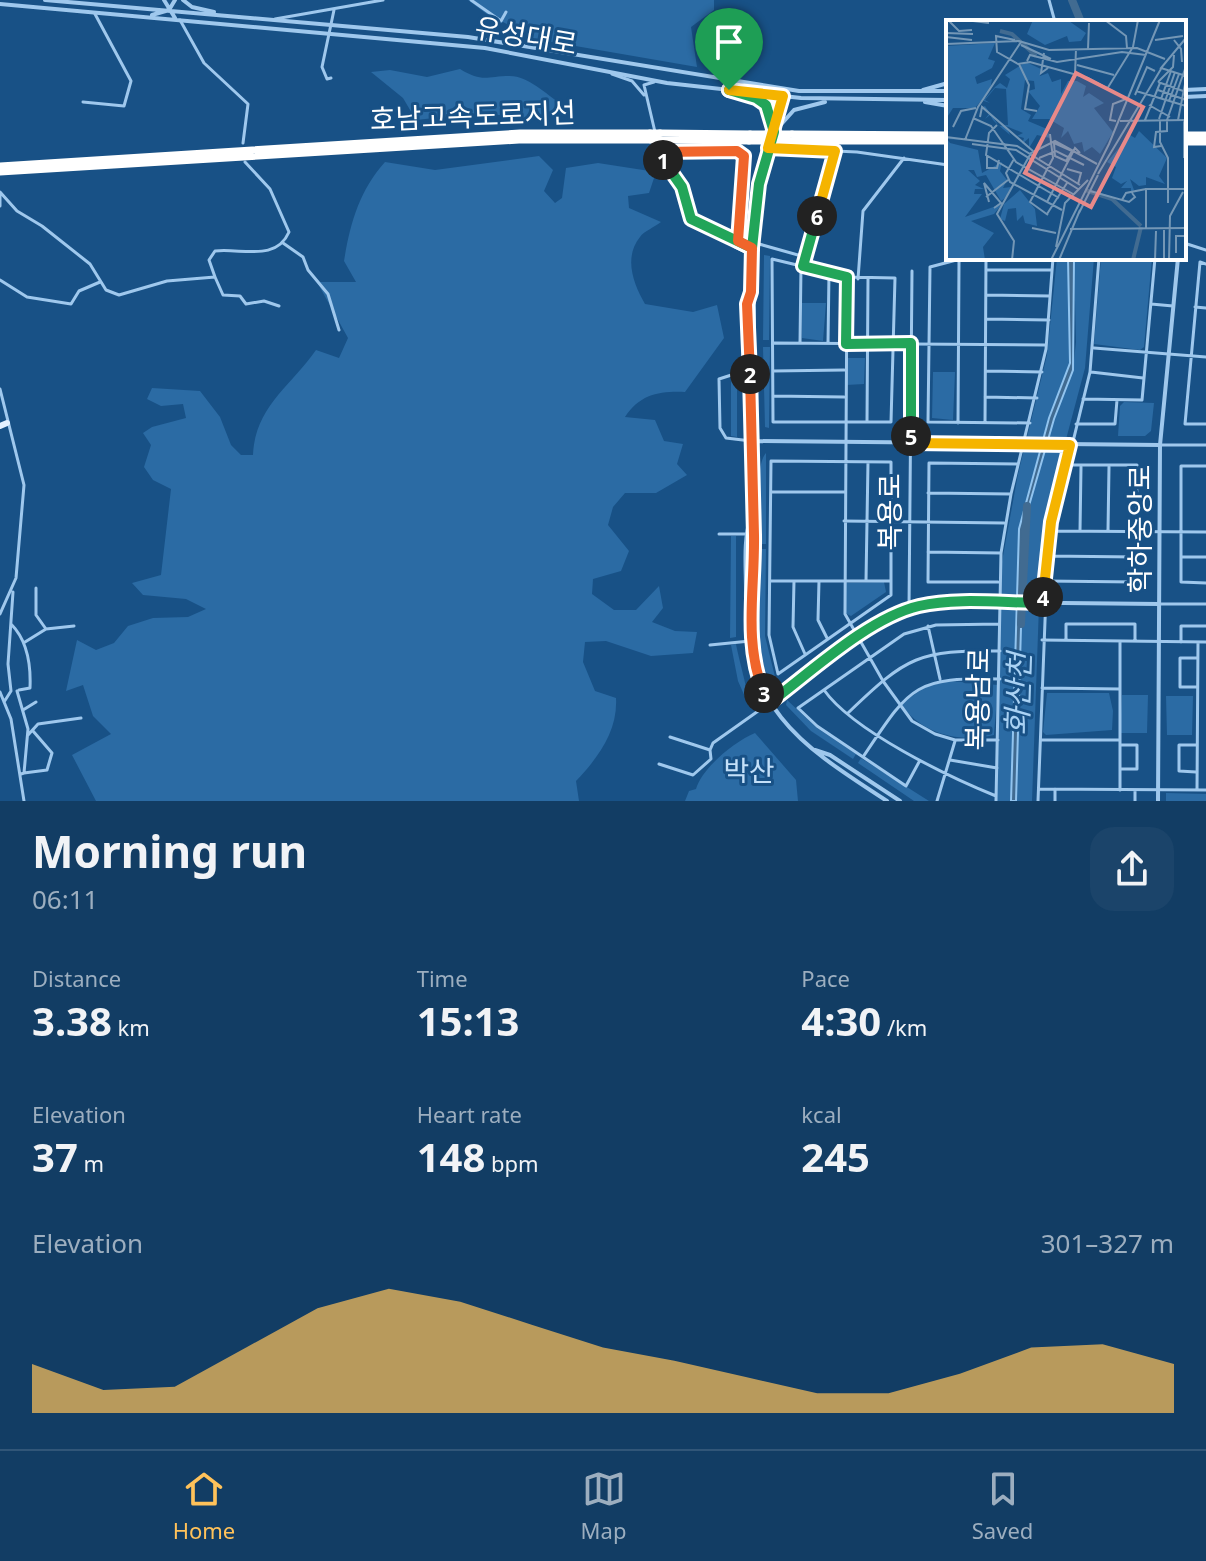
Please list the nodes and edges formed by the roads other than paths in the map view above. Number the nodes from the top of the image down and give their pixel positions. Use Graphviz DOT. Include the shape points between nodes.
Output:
graph roads {
  1 [pos="44,0"];
  2 [pos="175,0"];
  3 [pos="183,0"];
  4 [pos="383,0"];
  5 [pos="471,0"];
  6 [pos="1049,0"];
  7 [pos="154,1"];
  8 [pos="165,2"];
  9 [pos="0,4"];
  10 [pos="42,7"];
  11 [pos="144,7"];
  12 [pos="169,10"];
  13 [pos="334,10"];
  14 [pos="93,11"];
  15 [pos="506,12"];
  16 [pos="150,15"];
  17 [pos="224,15"];
  18 [pos="275,19"];
  19 [pos="180,20"];
  20 [pos="1054,20"];
  21 [pos="332,25"];
  22 [pos="330,34"];
  23 [pos="608,72"];
  24 [pos="331,78"];
  25 [pos="667,83"];
  26 [pos="946,84"];
  27 [pos="783,89"];
  28 [pos="1206,89"];
  29 [pos="729,90"];
  30 [pos="1186,90"];
  31 [pos="920,91"];
  32 [pos="946,91"];
  33 [pos="783,96"];
  34 [pos="1206,96"];
  35 [pos="1186,97"];
  36 [pos="831,101"];
  37 [pos="83,102"];
  38 [pos="647,103"];
  39 [pos="946,103"];
  40 [pos="774,132"];
  41 [pos="946,135"];
  42 [pos="650,137"];
  43 [pos="791,137"];
  44 [pos="946,141"];
  45 [pos="243,143"];
  46 [pos="768,148"];
  47 [pos="835,151"];
  48 [pos="661,152"];
  49 [pos="904,158"];
  50 [pos="245,162"];
  51 [pos="946,165"];
  52 [pos="0,166"];
  53 [pos="0,172"];
  54 [pos="0,192"];
  55 [pos="0,206"];
  56 [pos="738,241"];
  57 [pos="283,243"];
  58 [pos="1186,244"];
  59 [pos="752,245"];
  60 [pos="1206,250"];
  61 [pos="805,257"];
  62 [pos="957,260"];
  63 [pos="961,260"];
  64 [pos="986,260"];
  65 [pos="1053,260"];
  66 [pos="1099,260"];
  67 [pos="1155,260"];
  68 [pos="1178,260"];
  69 [pos="1206,264"];
  70 [pos="802,266"];
  71 [pos="986,270"];
  72 [pos="1052,270"];
  73 [pos="912,271"];
  74 [pos="829,273"];
  75 [pos="215,277"];
  76 [pos="847,277"];
  77 [pos="858,279"];
  78 [pos="868,279"];
  79 [pos="0,280"];
  80 [pos="100,282"];
  81 [pos="986,295"];
  82 [pos="1050,296"];
  83 [pos="1151,304"];
  84 [pos="279,306"];
  85 [pos="1173,306"];
  86 [pos="1195,307"];
  87 [pos="1206,308"];
  88 [pos="986,319"];
  89 [pos="1049,320"];
  90 [pos="339,330"];
  91 [pos="772,343"];
  92 [pos="800,343"];
  93 [pos="828,343"];
  94 [pos="867,343"];
  95 [pos="911,343"];
  96 [pos="929,343"];
  97 [pos="959,343"];
  98 [pos="846,344"];
  99 [pos="893,344"];
  100 [pos="985,344"];
  101 [pos="1046,345"];
  102 [pos="1093,347"];
  103 [pos="1146,353"];
  104 [pos="1168,356"];
  105 [pos="1190,357"];
  106 [pos="1206,357"];
  107 [pos="750,369"];
  108 [pos="844,370"];
  109 [pos="773,371"];
  110 [pos="985,371"];
  111 [pos="1042,372"];
  112 [pos="1090,372"];
  113 [pos="1143,378"];
  114 [pos="0,389"];
  115 [pos="773,396"];
  116 [pos="844,397"];
  117 [pos="985,397"];
  118 [pos="1037,398"];
  119 [pos="1083,399"];
  120 [pos="1117,400"];
  121 [pos="844,421"];
  122 [pos="867,422"];
  123 [pos="958,423"];
  124 [pos="985,423"];
  125 [pos="1030,423"];
  126 [pos="1076,424"];
  127 [pos="1206,424"];
  128 [pos="4,425"];
  129 [pos="751,441"];
  130 [pos="844,442"];
  131 [pos="911,443"];
  132 [pos="1026,444"];
  133 [pos="1068,445"];
  134 [pos="1160,445"];
  135 [pos="1206,445"];
  136 [pos="844,461"];
  137 [pos="868,462"];
  138 [pos="1018,464"];
  139 [pos="1065,465"];
  140 [pos="1081,465"];
  141 [pos="1109,465"];
  142 [pos="1206,466"];
  143 [pos="771,492"];
  144 [pos="844,492"];
  145 [pos="928,493"];
  146 [pos="1011,494"];
  147 [pos="751,517"];
  148 [pos="844,521"];
  149 [pos="867,522"];
  150 [pos="891,522"];
  151 [pos="910,522"];
  152 [pos="928,522"];
  153 [pos="1005,523"];
  154 [pos="1050,531"];
  155 [pos="1080,531"];
  156 [pos="1108,531"];
  157 [pos="1137,531"];
  158 [pos="1160,531"];
  159 [pos="1181,532"];
  160 [pos="1206,532"];
  161 [pos="719,534"];
  162 [pos="747,534"];
  163 [pos="928,552"];
  164 [pos="1001,553"];
  165 [pos="1047,556"];
  166 [pos="1137,557"];
  167 [pos="1181,557"];
  168 [pos="1206,557"];
  169 [pos="769,581"];
  170 [pos="794,581"];
  171 [pos="819,581"];
  172 [pos="844,581"];
  173 [pos="866,581"];
  174 [pos="890,581"];
  175 [pos="1044,581"];
  176 [pos="998,582"];
  177 [pos="1206,583"];
  178 [pos="36,588"];
  179 [pos="13,590"];
  180 [pos="1000,603"];
  181 [pos="1043,603"];
  182 [pos="1159,604"];
  183 [pos="1206,604"];
  184 [pos="909,609"];
  185 [pos="0,614"];
  186 [pos="849,622"];
  187 [pos="11,624"];
  188 [pos="999,624"];
  189 [pos="74,626"];
  190 [pos="928,626"];
  191 [pos="1206,626"];
  192 [pos="749,628"];
  193 [pos="46,629"];
  194 [pos="827,638"];
  195 [pos="857,639"];
  196 [pos="1042,640"];
  197 [pos="1066,640"];
  198 [pos="750,641"];
  199 [pos="1120,641"];
  200 [pos="1135,641"];
  201 [pos="25,642"];
  202 [pos="1159,642"];
  203 [pos="1181,642"];
  204 [pos="1198,642"];
  205 [pos="1206,642"];
  206 [pos="710,645"];
  207 [pos="1000,651"];
  208 [pos="934,652"];
  209 [pos="805,654"];
  210 [pos="869,658"];
  211 [pos="1198,658"];
  212 [pos="940,679"];
  213 [pos="1000,679"];
  214 [pos="883,681"];
  215 [pos="1197,687"];
  216 [pos="1042,688"];
  217 [pos="1120,689"];
  218 [pos="824,690"];
  219 [pos="14,691"];
  220 [pos="0,692"];
  221 [pos="4,702"];
  222 [pos="36,702"];
  223 [pos="768,704"];
  224 [pos="898,705"];
  225 [pos="23,710"];
  226 [pos="848,713"];
  227 [pos="81,718"];
  228 [pos="33,731"];
  229 [pos="878,734"];
  230 [pos="28,735"];
  231 [pos="670,737"];
  232 [pos="955,740"];
  233 [pos="998,740"];
  234 [pos="1041,740"];
  235 [pos="1120,743"];
  236 [pos="1197,745"];
  237 [pos="813,749"];
  238 [pos="710,750"];
  239 [pos="863,757"];
  240 [pos="950,760"];
  241 [pos="919,762"];
  242 [pos="659,764"];
  243 [pos="997,768"];
  244 [pos="1120,769"];
  245 [pos="1197,772"];
  246 [pos="22,774"];
  247 [pos="943,775"];
  248 [pos="1039,789"];
  249 [pos="1055,789"];
  250 [pos="1120,790"];
  251 [pos="1135,790"];
  252 [pos="1158,790"];
  253 [pos="1197,790"];
  254 [pos="1206,790"];
  255 [pos="996,798"];
  256 [pos="24,801"];
  257 [pos="887,801"];
  258 [pos="900,801"];
  259 [pos="937,801"];
  260 [pos="1038,801"];
  261 [pos="1055,801"];
  262 [pos="1135,801"];
  263 [pos="1158,801"];
  1 -- 10 [label="street"];
  1 -- 11 [label="street, 유성대로"];
  2 -- 12 [label="street"];
  3 -- 17 [label="street"];
  4 -- 13 [label="street"];
  5 -- 15 [label="street" via="501,21"];
  6 -- 20 [label="street"];
  7 -- 11 [label="street"];
  8 -- 12 [label="street"];
  9 -- 10 [label="street, 유성대로"];
  10 -- 14 [label="street, 유성대로"];
  11 -- 12 [label="street, 유성대로"];
  12 -- 16 [label="street"];
  12 -- 17 [label="street, 유성대로"];
  12 -- 19 [label="street"];
  13 -- 18 [label="street"];
  13 -- 21 [label="street"];
  14 -- 16 [label="street, 유성대로"];
  14 -- 37 [label="street" via="131,81 127,105"];
  16 -- 19 [label="street, 유성대로"];
  17 -- 18 [label="street, 유성대로"];
  18 -- 21 [label="street, 유성대로"];
  19 -- 22 [label="street, 유성대로"];
  19 -- 45 [label="street" via="204,63 248,104"];
  21 -- 22 [label="street"];
  21 -- 27 [label="street, 유성대로" via="468,37"];
  22 -- 23 [label="street, 유성대로" via="485,48"];
  22 -- 24 [label="street" via="322,67"];
  23 -- 25 [label="street, 유성대로"];
  23 -- 38 [label="street" via="637,85"];
  25 -- 29 [label="street, 유성대로"];
  25 -- 38 [label="street" via="645,83"];
  26 -- 31 [label="street"];
  27 -- 31 [label="street, 유성대로"];
  27 -- 33 [label="street"];
  28 -- 30 [label="street"];
  29 -- 33 [label="street, 유성대로"];
  29 -- 40 [label="street" via="766,105"];
  31 -- 32 [label="street, 유성대로"];
  33 -- 36 [label="street, 유성대로"];
  33 -- 40 [label="street"];
  34 -- 35 [label="street"];
  36 -- 39 [label="street, 유성대로"];
  36 -- 40 [label="street" via="794,110"];
  38 -- 48 [label="street"];
  40 -- 46 [label="street"];
  41 -- 43 [label="highway, 호남고속도로지선"];
  42 -- 43 [label="highway, 호남고속도로지선, bridge"];
  42 -- 52 [label="highway, 호남고속도로지선" via="520,133"];
  42 -- 53 [label="highway, 호남고속도로지선" via="519,140"];
  43 -- 44 [label="highway, 호남고속도로지선"];
  46 -- 47 [label="street"];
  46 -- 59 [label="street"];
  47 -- 49 [label="street"];
  47 -- 61 [label="street"];
  48 -- 56 [label="street" via="667,170 682,187 691,219"];
  48 -- 56 [label="street" via="743,153"];
  49 -- 51 [label="street"];
  49 -- 77 [label="street" via="863,211"];
  50 -- 57 [label="street" via="282,210 289,232"];
  54 -- 55 [label="street"];
  54 -- 80 [label="street" via="17,211 90,264"];
  56 -- 59 [label="street"];
  57 -- 75 [label="street" via="268,253 215,251 209,260"];
  57 -- 90 [label="street" via="303,257 328,294"];
  58 -- 60 [label="street"];
  59 -- 61 [label="street"];
  59 -- 107 [label="street"];
  61 -- 70 [label="street"];
  62 -- 96 [label="street" via="930,267"];
  63 -- 97 [label="street"];
  64 -- 71 [label="street"];
  65 -- 72 [label="street, 복용남로"];
  66 -- 102 [label="street"];
  67 -- 83 [label="street"];
  68 -- 85 [label="street, 학하중앙로"];
  69 -- 86 [label="street" via="1200,262"];
  70 -- 74 [label="street"];
  70 -- 91 [label="street" via="772,259"];
  70 -- 92 [label="street"];
  71 -- 72 [label="street"];
  71 -- 81 [label="street"];
  72 -- 82 [label="street, 복용남로"];
  73 -- 95 [label="street, 복용로"];
  74 -- 76 [label="street"];
  74 -- 93 [label="street"];
  75 -- 80 [label="street" via="167,281 119,295"];
  75 -- 84 [label="street" via="223,295 240,296 246,304 264,301"];
  76 -- 77 [label="street"];
  76 -- 98 [label="street"];
  77 -- 78 [label="street"];
  78 -- 94 [label="street"];
  78 -- 99 [label="street" via="895,278"];
  79 -- 80 [label="street" via="27,297 71,304 79,291"];
  81 -- 82 [label="street"];
  81 -- 88 [label="street"];
  82 -- 89 [label="street, 복용남로"];
  83 -- 85 [label="street"];
  83 -- 103 [label="street"];
  85 -- 104 [label="street, 학하중앙로"];
  86 -- 87 [label="street"];
  86 -- 105 [label="street"];
  88 -- 89 [label="street"];
  88 -- 100 [label="street"];
  89 -- 101 [label="street, 복용남로"];
  91 -- 92 [label="street"];
  91 -- 109 [label="street"];
  92 -- 93 [label="street"];
  93 -- 98 [label="street"];
  94 -- 98 [label="street"];
  94 -- 99 [label="street"];
  94 -- 122 [label="street"];
  95 -- 96 [label="street"];
  95 -- 99 [label="street"];
  95 -- 131 [label="street, 복용로"];
  96 -- 97 [label="street"];
  96 -- 123 [label="street" via="928,422"];
  97 -- 100 [label="street"];
  97 -- 123 [label="street"];
  98 -- 108 [label="street"];
  99 -- 122 [label="street" via="891,422"];
  100 -- 101 [label="street"];
  100 -- 110 [label="street"];
  101 -- 111 [label="street, 복용남로"];
  102 -- 103 [label="street"];
  102 -- 112 [label="street"];
  103 -- 104 [label="street"];
  103 -- 113 [label="street"];
  104 -- 105 [label="street"];
  104 -- 134 [label="street, 학하중앙로"];
  105 -- 106 [label="street"];
  105 -- 127 [label="street" via="1185,424"];
  107 -- 129 [label="street"];
  107 -- 129 [label="street" via="719,379 719,416 723,436"];
  108 -- 109 [label="street"];
  108 -- 116 [label="street"];
  109 -- 115 [label="street"];
  110 -- 111 [label="street"];
  110 -- 117 [label="street"];
  111 -- 118 [label="street, 복용남로"];
  112 -- 113 [label="street"];
  112 -- 119 [label="street"];
  113 -- 120 [label="street" via="1142,400"];
  114 -- 128 [label="street"];
  115 -- 116 [label="street"];
  115 -- 121 [label="street" via="773,422"];
  116 -- 121 [label="street"];
  117 -- 118 [label="street"];
  117 -- 124 [label="street"];
  118 -- 125 [label="street, 복용남로"];
  119 -- 120 [label="street"];
  119 -- 126 [label="street"];
  120 -- 126 [label="street" via="1115,424"];
  121 -- 122 [label="street"];
  121 -- 130 [label="street"];
  123 -- 124 [label="street"];
  124 -- 125 [label="street"];
  125 -- 132 [label="street, 복용남로"];
  126 -- 133 [label="street"];
  128 -- 179 [label="street" via="24,485"];
  129 -- 130 [label="street"];
  129 -- 147 [label="street"];
  130 -- 131 [label="street"];
  130 -- 136 [label="street"];
  131 -- 132 [label="street"];
  131 -- 151 [label="street, 복용로"];
  132 -- 133 [label="street"];
  132 -- 138 [label="street, 복용남로"];
  133 -- 134 [label="street"];
  133 -- 139 [label="street"];
  134 -- 135 [label="street"];
  134 -- 158 [label="street, 학하중앙로"];
  136 -- 137 [label="street"];
  136 -- 143 [label="street" via="771,461"];
  136 -- 144 [label="street"];
  137 -- 149 [label="street"];
  137 -- 150 [label="street" via="891,462"];
  138 -- 145 [label="street" via="929,463"];
  138 -- 146 [label="street, 복용남로"];
  139 -- 140 [label="street"];
  139 -- 154 [label="street"];
  140 -- 141 [label="street"];
  140 -- 155 [label="street"];
  141 -- 156 [label="street"];
  141 -- 157 [label="street" via="1137,465"];
  142 -- 159 [label="street" via="1181,466"];
  143 -- 144 [label="street"];
  143 -- 169 [label="street"];
  144 -- 148 [label="street"];
  145 -- 146 [label="street"];
  145 -- 152 [label="street"];
  146 -- 153 [label="street, 복용남로"];
  147 -- 162 [label="street"];
  147 -- 192 [label="street"];
  148 -- 149 [label="street"];
  148 -- 172 [label="street"];
  149 -- 150 [label="street"];
  149 -- 173 [label="street"];
  150 -- 151 [label="street"];
  150 -- 174 [label="street"];
  151 -- 152 [label="street"];
  151 -- 184 [label="street, 복용로"];
  152 -- 153 [label="street"];
  152 -- 163 [label="street"];
  153 -- 164 [label="street, 복용남로"];
  154 -- 155 [label="street"];
  154 -- 165 [label="street"];
  155 -- 156 [label="street"];
  156 -- 157 [label="street"];
  157 -- 158 [label="street"];
  157 -- 166 [label="street"];
  158 -- 159 [label="street"];
  158 -- 182 [label="street, 학하중앙로"];
  159 -- 160 [label="street"];
  159 -- 167 [label="street"];
  161 -- 162 [label="street"];
  162 -- 192 [label="street"];
  163 -- 164 [label="street"];
  163 -- 176 [label="street" via="928,582"];
  164 -- 176 [label="street, 복용남로"];
  165 -- 166 [label="street"];
  165 -- 175 [label="street"];
  166 -- 175 [label="street" via="1136,582"];
  167 -- 168 [label="street"];
  167 -- 177 [label="street" via="1181,582"];
  169 -- 170 [label="street"];
  169 -- 209 [label="street" via="769,635 778,674"];
  170 -- 171 [label="street"];
  170 -- 209 [label="street" via="793,627"];
  171 -- 172 [label="street"];
  171 -- 194 [label="street" via="818,620"];
  172 -- 173 [label="street"];
  172 -- 186 [label="street"];
  173 -- 174 [label="street"];
  174 -- 186 [label="street" via="891,595"];
  175 -- 181 [label="street"];
  176 -- 180 [label="street, 복용남로"];
  178 -- 193 [label="street" via="36,615"];
  179 -- 185 [label="street"];
  179 -- 187 [label="street"];
  180 -- 181 [label="street"];
  180 -- 184 [label="street" via="936,603"];
  180 -- 188 [label="street, 복용남로"];
  181 -- 182 [label="street"];
  181 -- 196 [label="street"];
  182 -- 183 [label="street"];
  182 -- 202 [label="street, 학하중앙로"];
  184 -- 195 [label="street"];
  186 -- 194 [label="street"];
  186 -- 195 [label="street"];
  187 -- 201 [label="street"];
  187 -- 219 [label="street" via="8,664"];
  188 -- 190 [label="street"];
  188 -- 207 [label="street, 복용남로"];
  189 -- 193 [label="street"];
  190 -- 208 [label="street"];
  190 -- 210 [label="street" via="904,634"];
  191 -- 203 [label="street" via="1181,626"];
  192 -- 198 [label="street"];
  193 -- 201 [label="street"];
  194 -- 209 [label="street"];
  195 -- 210 [label="street"];
  195 -- 223 [label="street"];
  196 -- 197 [label="street"];
  196 -- 216 [label="street"];
  197 -- 199 [label="street"];
  197 -- 200 [label="street" via="1066,624 1135,624"];
  198 -- 206 [label="street"];
  198 -- 223 [label="street"];
  199 -- 200 [label="street"];
  199 -- 217 [label="street"];
  200 -- 202 [label="street"];
  201 -- 219 [label="street" via="30,688"];
  202 -- 203 [label="street"];
  202 -- 252 [label="street, 학하중앙로"];
  203 -- 204 [label="street"];
  204 -- 205 [label="street"];
  204 -- 211 [label="street"];
  207 -- 208 [label="street"];
  207 -- 213 [label="street, 복용남로"];
  208 -- 212 [label="street"];
  208 -- 214 [label="street"];
  210 -- 214 [label="street"];
  210 -- 218 [label="street"];
  211 -- 215 [label="street"];
  211 -- 215 [label="street" via="1180,658 1180,687"];
  212 -- 213 [label="street"];
  212 -- 224 [label="street"];
  213 -- 233 [label="street, 복용남로"];
  214 -- 224 [label="street"];
  214 -- 226 [label="street"];
  215 -- 236 [label="street"];
  216 -- 217 [label="street"];
  216 -- 234 [label="street"];
  217 -- 235 [label="street"];
  218 -- 226 [label="street, 복용남로"];
  218 -- 239 [label="street" via="798,708"];
  219 -- 221 [label="street"];
  219 -- 225 [label="street"];
  220 -- 221 [label="street"];
  221 -- 246 [label="street"];
  222 -- 225 [label="street"];
  223 -- 237 [label="street"];
  223 -- 238 [label="street"];
  224 -- 229 [label="street"];
  224 -- 232 [label="street" via="919,726"];
  225 -- 230 [label="street"];
  226 -- 229 [label="street, 복용남로"];
  227 -- 228 [label="street" via="38,724"];
  228 -- 230 [label="street"];
  228 -- 246 [label="street" via="52,753 50,766"];
  229 -- 239 [label="street"];
  229 -- 241 [label="street, 복용남로"];
  230 -- 246 [label="street"];
  231 -- 238 [label="street"];
  232 -- 233 [label="street"];
  232 -- 240 [label="street"];
  233 -- 243 [label="street, 복용남로"];
  234 -- 235 [label="street"];
  234 -- 248 [label="street"];
  235 -- 244 [label="street"];
  235 -- 244 [label="street" via="1137,745 1137,769"];
  236 -- 245 [label="street"];
  236 -- 245 [label="street" via="1179,745 1179,771"];
  237 -- 257 [label="street"];
  237 -- 258 [label="street"];
  238 -- 242 [label="street" via="711,759 693,775"];
  239 -- 241 [label="street" via="906,786"];
  240 -- 243 [label="street, 복용남로"];
  240 -- 247 [label="street"];
  241 -- 247 [label="street, 복용남로"];
  243 -- 255 [label="street, 복용남로"];
  244 -- 250 [label="street"];
  245 -- 253 [label="street"];
  246 -- 256 [label="street"];
  247 -- 255 [label="street, 복용남로"];
  247 -- 259 [label="street"];
  248 -- 249 [label="street"];
  248 -- 260 [label="street"];
  249 -- 250 [label="street"];
  249 -- 261 [label="street"];
  250 -- 251 [label="street"];
  251 -- 252 [label="street"];
  251 -- 262 [label="street"];
  252 -- 253 [label="street"];
  252 -- 263 [label="street, 학하중앙로"];
  253 -- 254 [label="street"];
}
